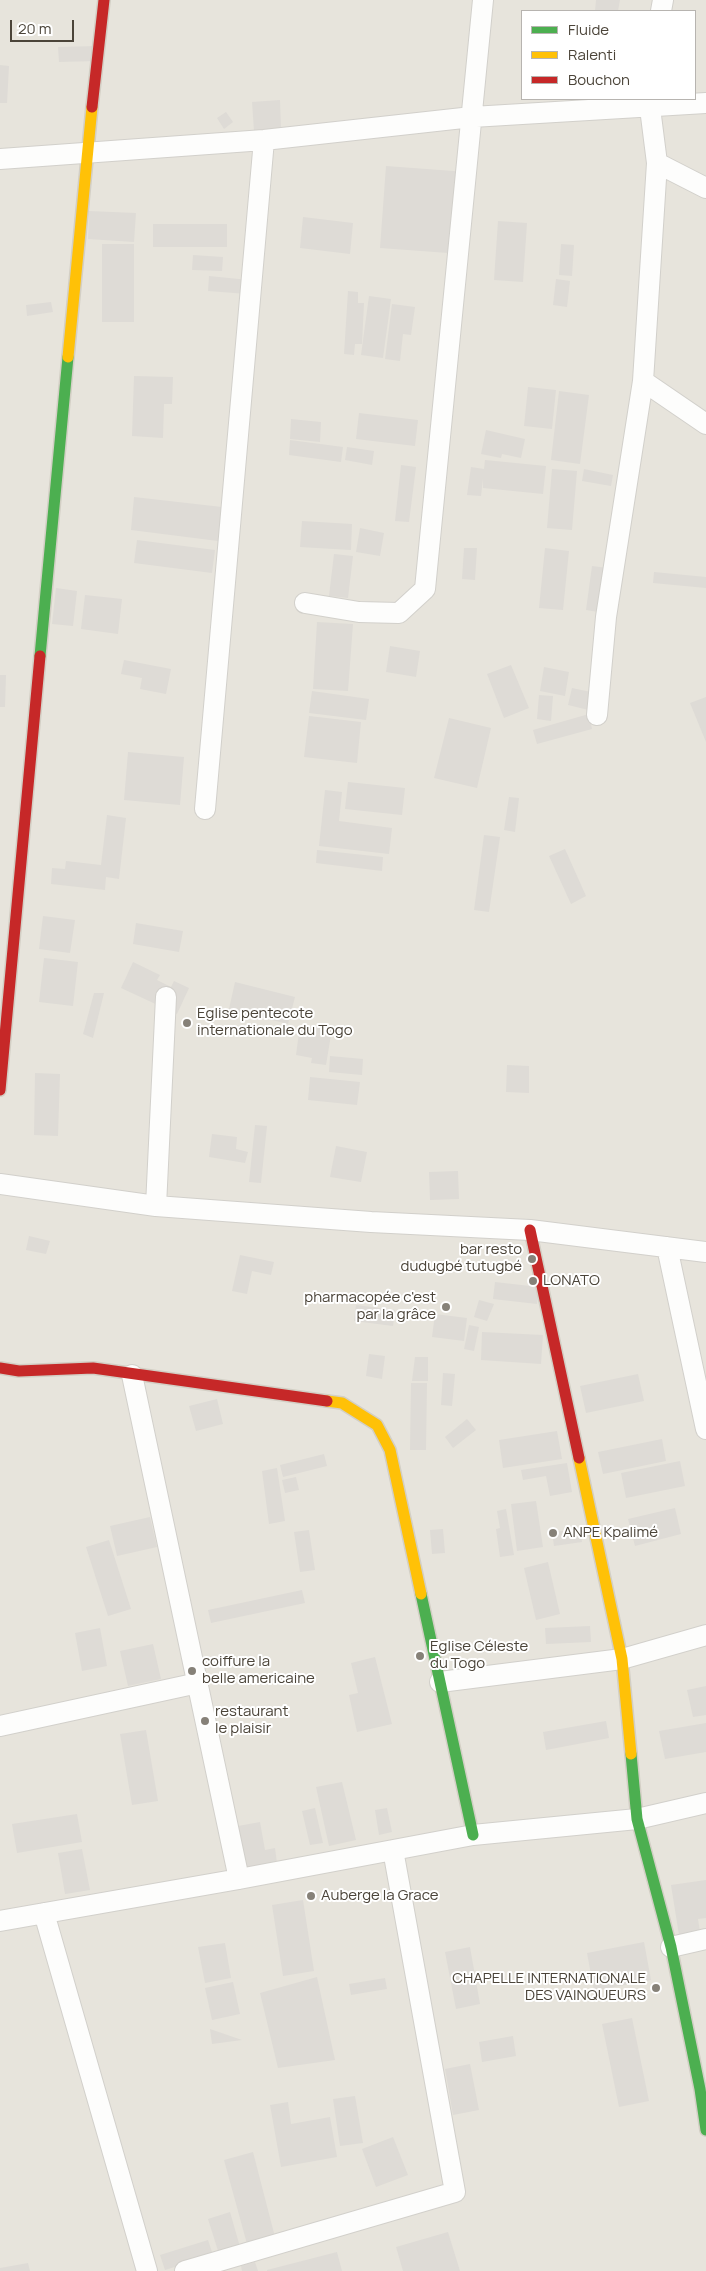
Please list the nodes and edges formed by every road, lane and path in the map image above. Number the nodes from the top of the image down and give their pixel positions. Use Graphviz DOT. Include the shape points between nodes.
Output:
graph roads {
  1 [pos="104,0"];
  2 [pos="484,0"];
  3 [pos="651,103"];
  4 [pos="706,103"];
  5 [pos="472,117"];
  6 [pos="264,140"];
  7 [pos="87,153"];
  8 [pos="0,159"];
  9 [pos="657,163"];
  10 [pos="706,188"];
  11 [pos="643,380"];
  12 [pos="706,424"];
  13 [pos="305,603"];
  14 [pos="597,715"];
  15 [pos="205,809"];
  16 [pos="166,997"];
  17 [pos="0,1090"];
  18 [pos="0,1184"];
  19 [pos="156,1206"];
  20 [pos="530,1230"];
  21 [pos="667,1248"];
  22 [pos="706,1252"];
  23 [pos="0,1368"];
  24 [pos="132,1375"];
  25 [pos="706,1429"];
  26 [pos="706,1635"];
  27 [pos="622,1659"];
  28 [pos="440,1682"];
  29 [pos="198,1683"];
  30 [pos="0,1726"];
  31 [pos="706,1802"];
  32 [pos="637,1819"];
  33 [pos="473,1835"];
  34 [pos="393,1850"];
  35 [pos="239,1879"];
  36 [pos="44,1913"];
  37 [pos="0,1921"];
  38 [pos="706,1939"];
  39 [pos="671,1947"];
  40 [pos="703,2089"];
  41 [pos="706,2130"];
  42 [pos="147,2271"];
  43 [pos="185,2271"];
  1 -- 7 [label="street"];
  2 -- 5 [label="street"];
  3 -- 4 [label="street"];
  3 -- 5 [label="street"];
  3 -- 9 [label="street"];
  5 -- 6 [label="street"];
  5 -- 13 [label="street" via="425,589 400,613 358,612"];
  6 -- 7 [label="street"];
  6 -- 15 [label="street"];
  7 -- 8 [label="street"];
  7 -- 17 [label="street"];
  9 -- 10 [label="street"];
  9 -- 11 [label="street"];
  11 -- 12 [label="street"];
  11 -- 14 [label="street" via="606,617"];
  16 -- 19 [label="street"];
  18 -- 19 [label="street"];
  19 -- 20 [label="street"];
  20 -- 21 [label="street"];
  20 -- 27 [label="street"];
  21 -- 22 [label="street"];
  21 -- 25 [label="street"];
  23 -- 24 [label="street" via="19,1371 93,1368"];
  24 -- 28 [label="street" via="342,1403 377,1425 390,1450"];
  24 -- 29 [label="street"];
  26 -- 27 [label="street"];
  27 -- 28 [label="street"];
  27 -- 32 [label="street"];
  28 -- 33 [label="street"];
  29 -- 30 [label="street"];
  29 -- 35 [label="street"];
  31 -- 32 [label="street"];
  32 -- 33 [label="street"];
  32 -- 39 [label="street"];
  33 -- 34 [label="street"];
  34 -- 35 [label="street"];
  34 -- 43 [label="street" via="455,2192"];
  35 -- 36 [label="street"];
  36 -- 37 [label="street"];
  36 -- 42 [label="street"];
  38 -- 39 [label="street"];
  39 -- 40 [label="street"];
  40 -- 41 [label="street"];
}
